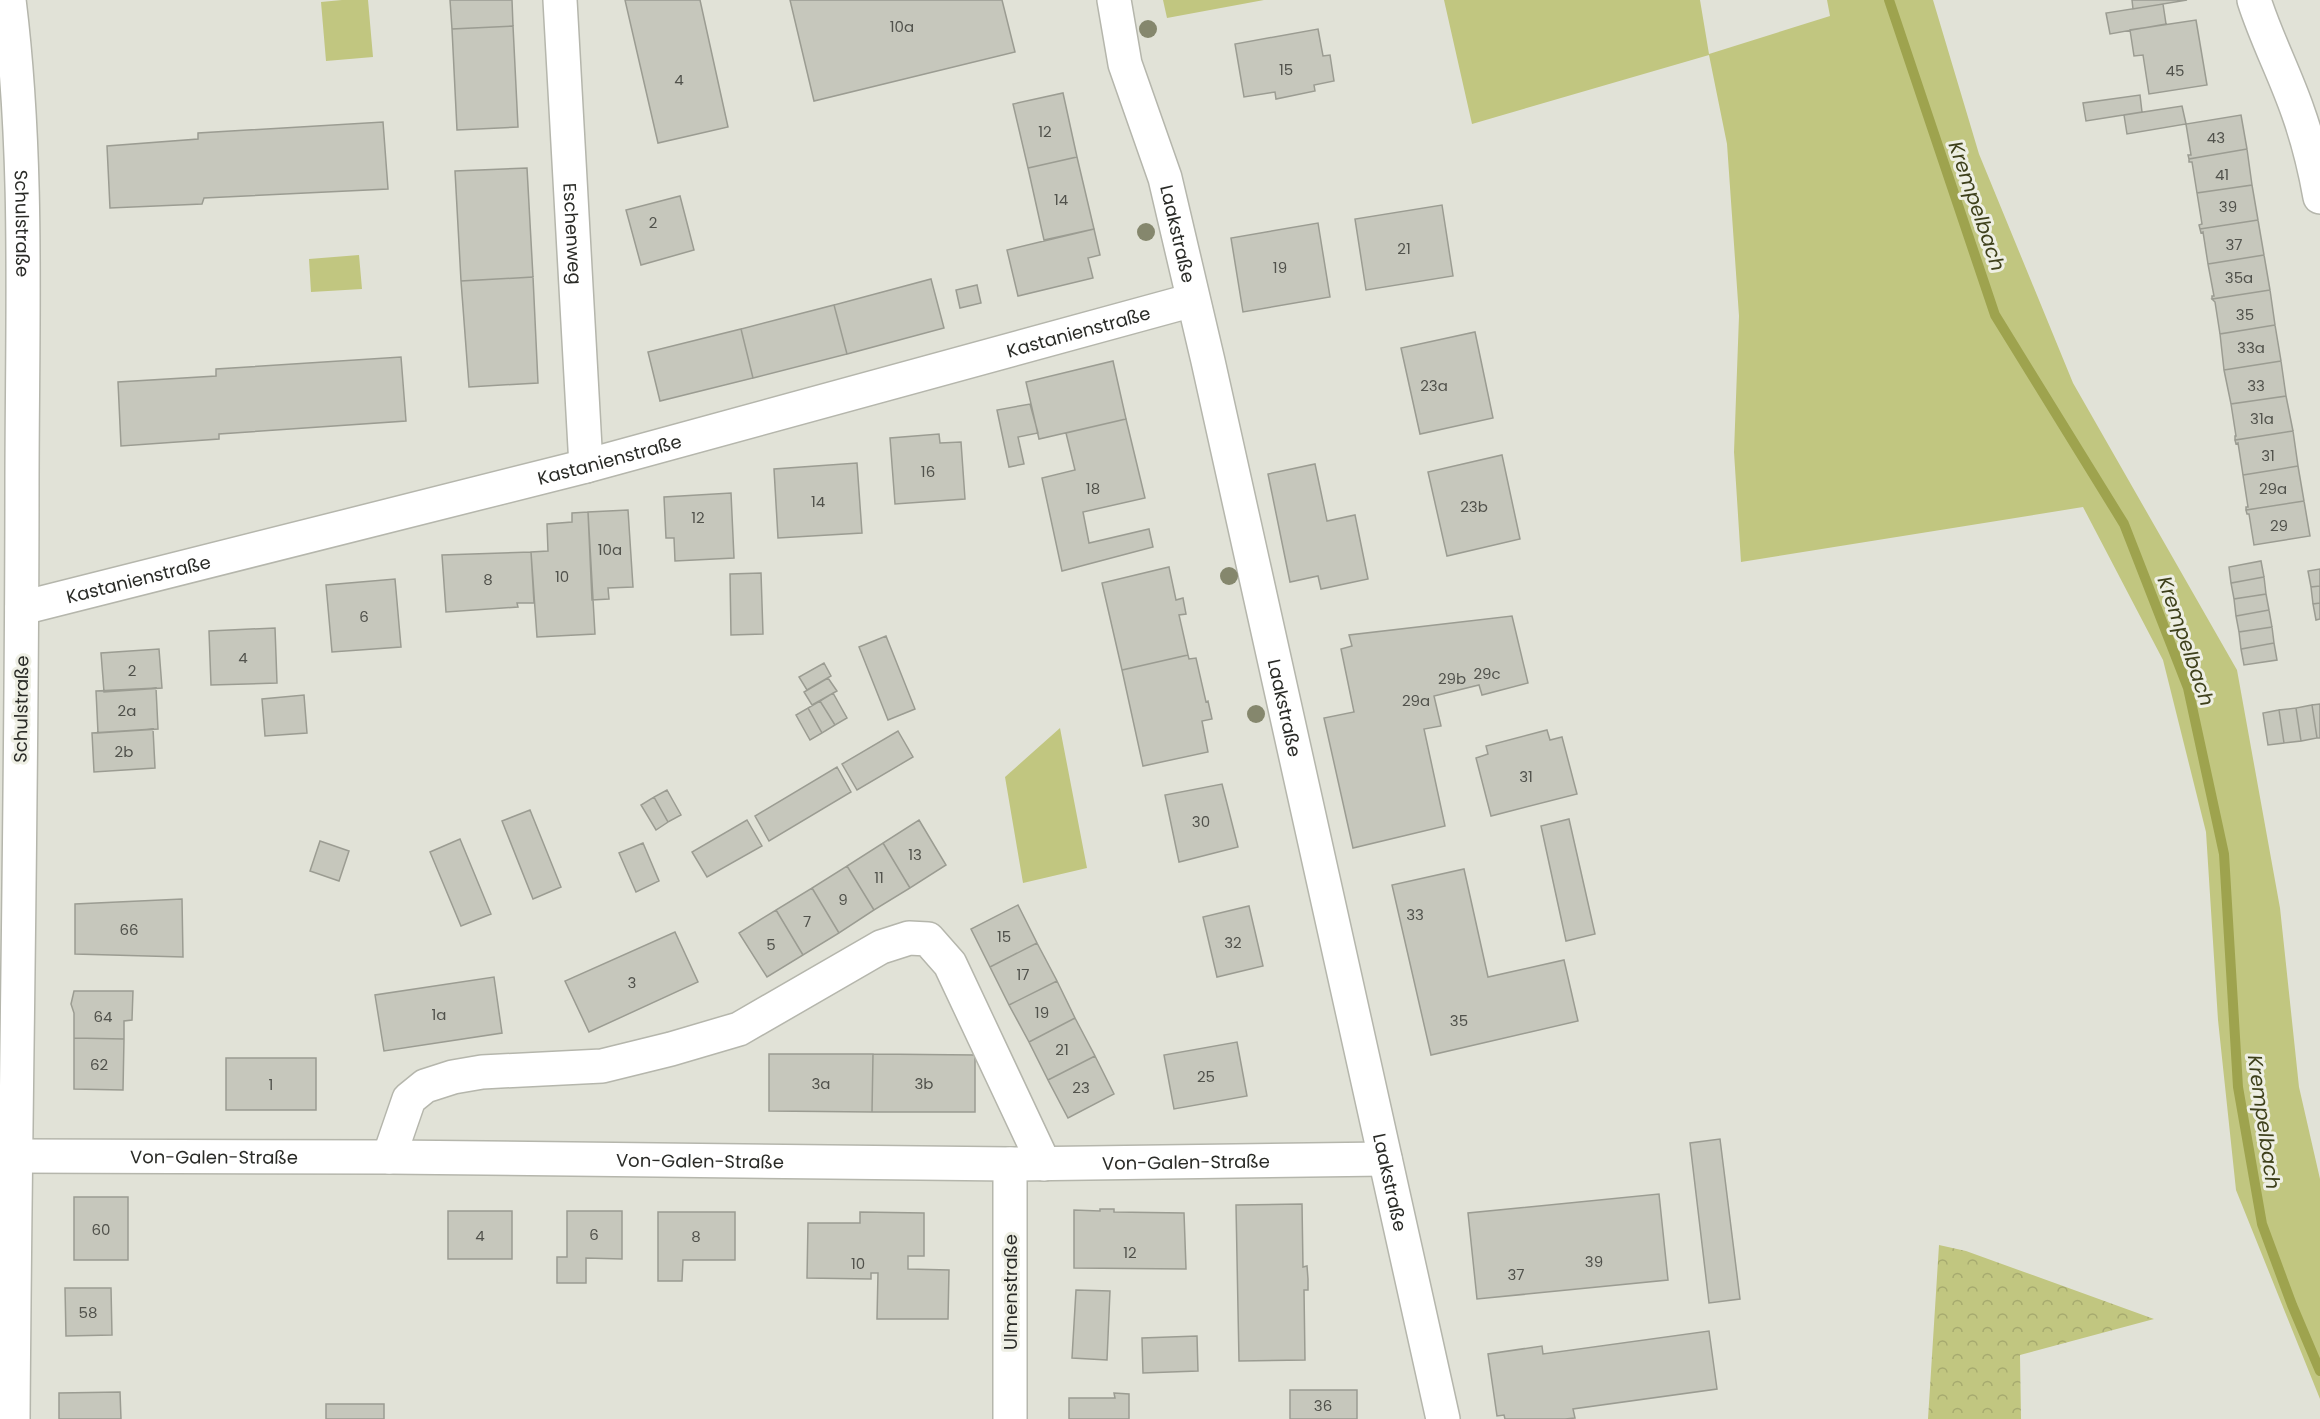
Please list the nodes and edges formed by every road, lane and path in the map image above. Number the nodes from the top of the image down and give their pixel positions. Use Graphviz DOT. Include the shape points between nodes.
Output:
graph roads {
  1 [pos="9,0"];
  2 [pos="560,0"];
  3 [pos="1114,0"];
  4 [pos="2255,0"];
  5 [pos="2319,182"];
  6 [pos="1193,300"];
  7 [pos="586,466"];
  8 [pos="22,608"];
  9 [pos="14,1156"];
  10 [pos="389,1157"];
  11 [pos="1385,1159"];
  12 [pos="1010,1164"];
  13 [pos="1044,1164"];
  14 [pos="13,1419"];
  15 [pos="1010,1419"];
  16 [pos="1443,1419"];
  1 -- 8 [label="street, Schulstraße" via="22,192"];
  2 -- 7 [label="street, Eschenweg"];
  3 -- 6 [label="street, Laakstraße" via="1125,64 1165,178"];
  4 -- 5 [label="street" via="2298,112"];
  6 -- 7 [label="street, Kastanienstraße"];
  6 -- 11 [label="street, Laakstraße"];
  7 -- 8 [label="street, Kastanienstraße"];
  8 -- 9 [label="street, Schulstraße"];
  9 -- 10 [label="street, Von-Galen-Straße"];
  9 -- 14 [label="street, Schulstraße"];
  10 -- 12 [label="street, Von-Galen-Straße"];
  10 -- 13 [label="street" via="409,1099 425,1086 482,1072 602,1066 739,1029 880,946 909,938 928,939 950,964"];
  11 -- 13 [label="street, Von-Galen-Straße"];
  11 -- 16 [label="street, Laakstraße"];
  12 -- 13 [label="street, Von-Galen-Straße"];
  12 -- 15 [label="street, Ulmenstraße"];
}
